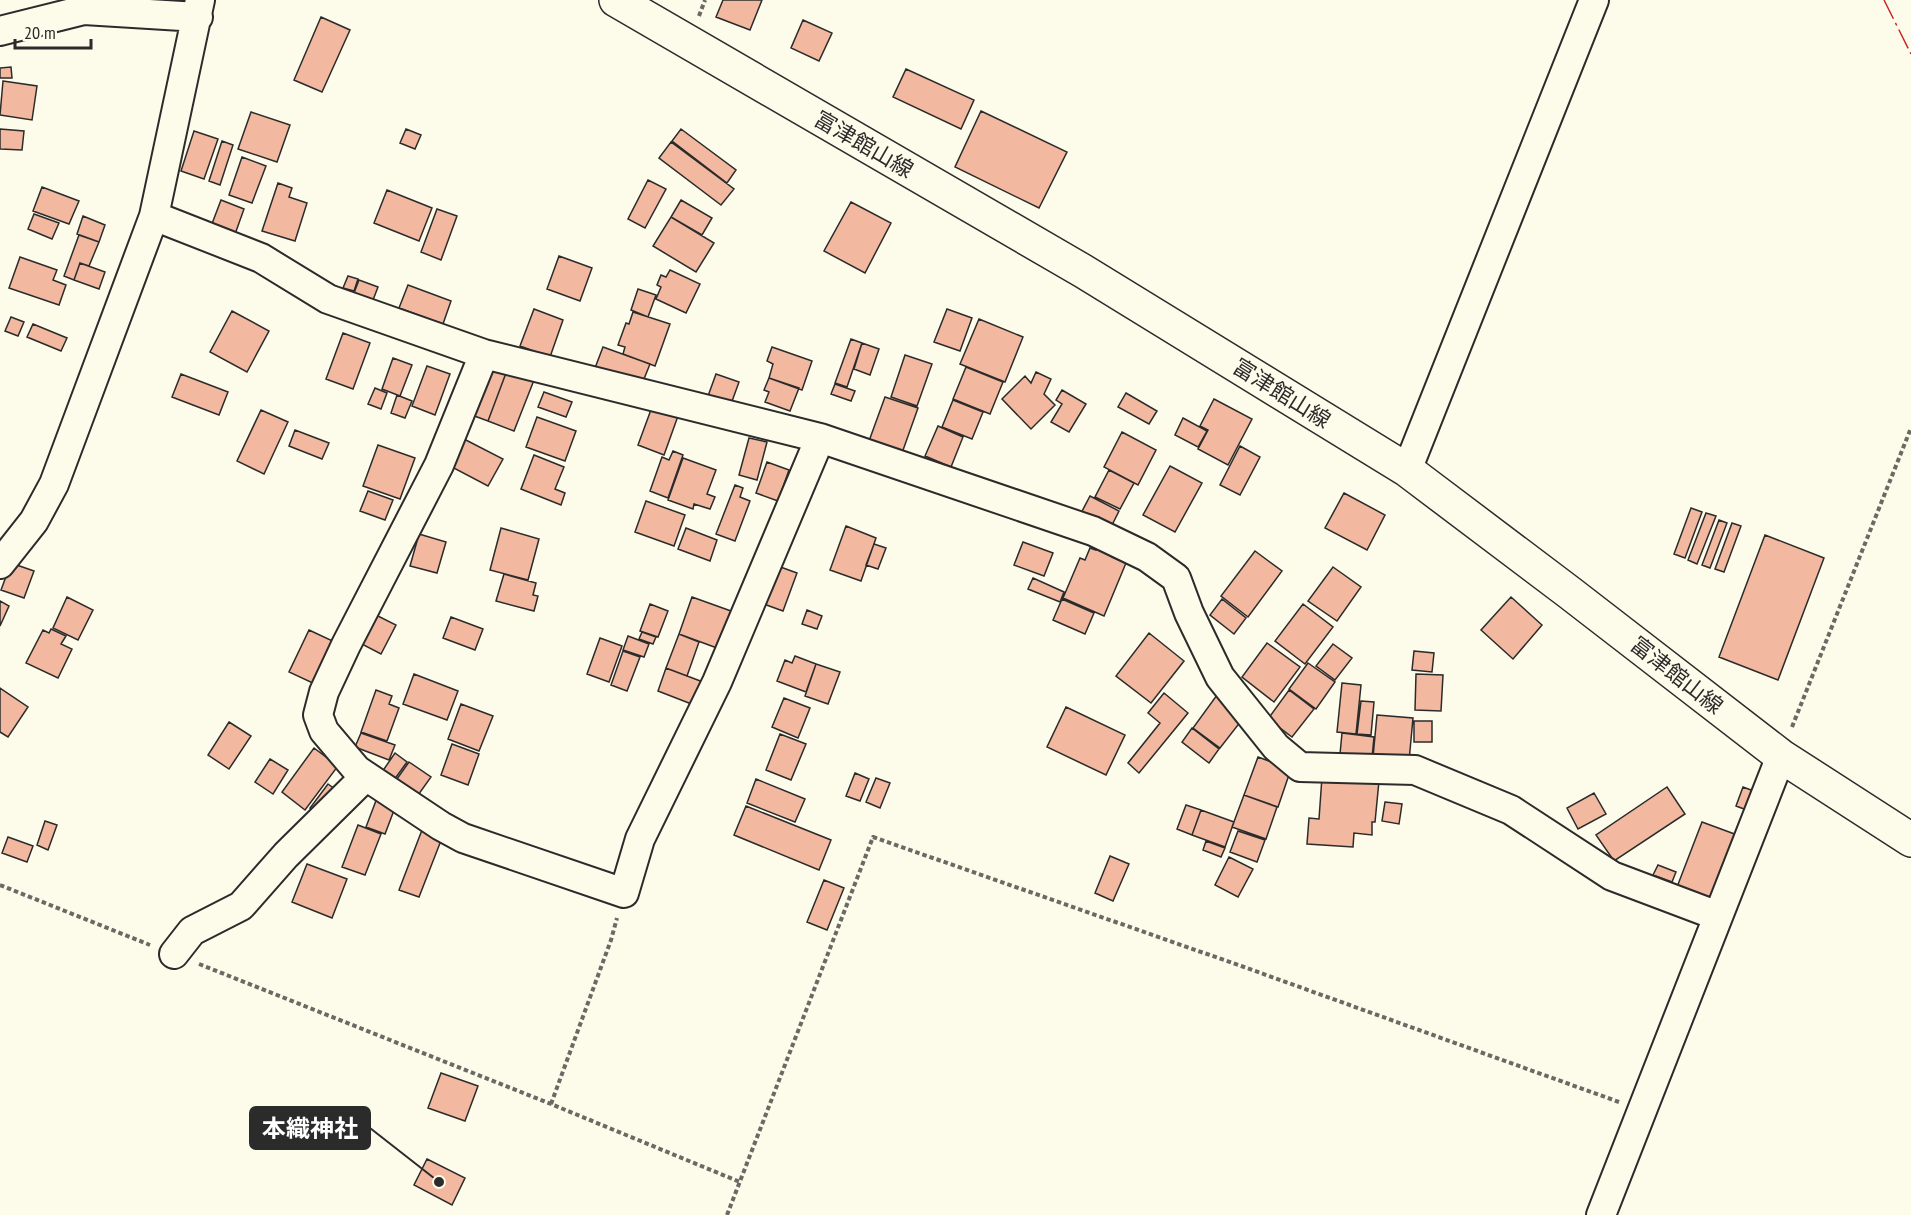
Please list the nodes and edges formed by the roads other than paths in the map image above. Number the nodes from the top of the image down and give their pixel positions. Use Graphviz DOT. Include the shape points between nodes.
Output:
graph roads {
  1 [pos="616,0"];
  2 [pos="1594,0"];
  3 [pos="199,9"];
  4 [pos="0,32"];
  5 [pos="154,216"];
  6 [pos="484,354"];
  7 [pos="820,438"];
  8 [pos="1407,470"];
  9 [pos="0,564"];
  10 [pos="1781,756"];
  11 [pos="366,776"];
  12 [pos="1911,840"];
  13 [pos="1718,916"];
  14 [pos="174,954"];
  15 [pos="1601,1215"];
  1 -- 8 [label="main road, 富津館山線" via="1083,271"];
  2 -- 8 [label="street"];
  3 -- 4 [label="street" via="84,10"];
  3 -- 5 [label="street"];
  5 -- 6 [label="street" via="261,258 328,299"];
  5 -- 9 [label="street" via="54,484 34,521"];
  6 -- 7 [label="street"];
  6 -- 11 [label="street" via="439,465 324,692 318,716 324,731"];
  7 -- 11 [label="street" via="717,682 640,839 624,893 463,838"];
  7 -- 13 [label="street" via="1093,531 1147,557 1176,578 1220,677 1276,747 1300,767 1415,770 1511,810 1612,876"];
  8 -- 10 [label="main road, 富津館山線"];
  10 -- 12 [label="main road, 富津館山線"];
  10 -- 13 [label="street"];
  11 -- 14 [label="street" via="241,906 192,931"];
  13 -- 15 [label="street"];
}
